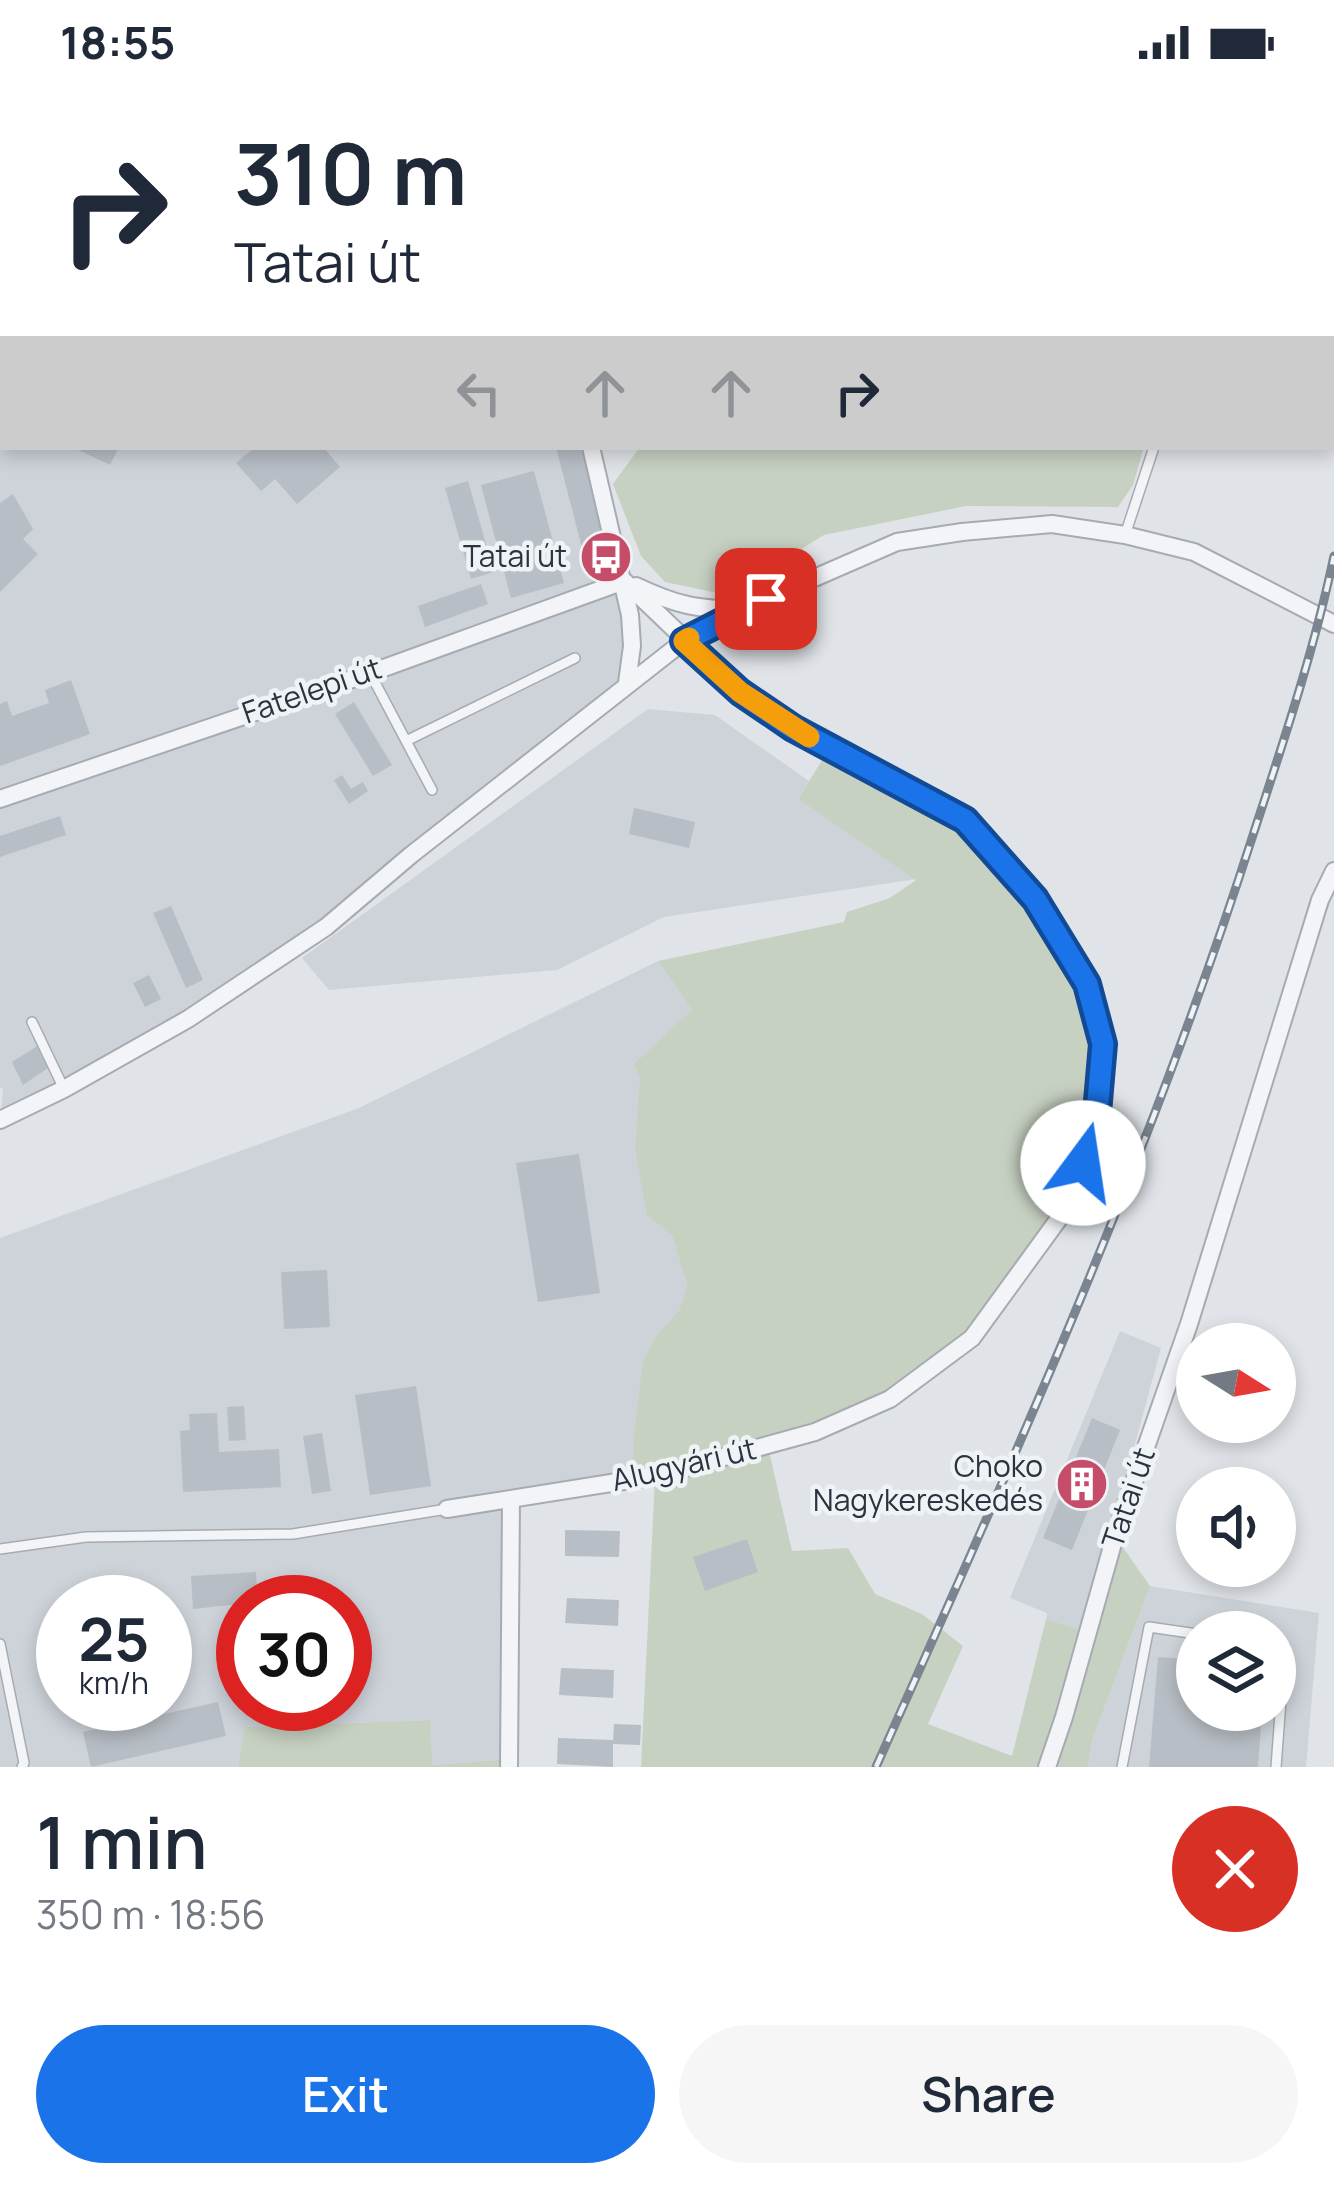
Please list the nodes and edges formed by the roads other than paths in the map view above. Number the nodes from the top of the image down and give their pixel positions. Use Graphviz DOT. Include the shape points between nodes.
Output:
graph roads {
  1 [pos="592,450"];
  2 [pos="1153,450"];
  3 [pos="1126,535"];
  4 [pos="624,581"];
  5 [pos="747,610"];
  6 [pos="1334,624"];
  7 [pos="684,641"];
  8 [pos="575,658"];
  9 [pos="370,673"];
  10 [pos="627,683"];
  11 [pos="406,741"];
  12 [pos="432,790"];
  13 [pos="0,799"];
  14 [pos="1334,871"];
  15 [pos="32,1022"];
  16 [pos="64,1089"];
  17 [pos="0,1120"];
  18 [pos="511,1499"];
  19 [pos="447,1509"];
  20 [pos="0,1549"];
  21 [pos="1176,1631"];
  22 [pos="0,1644"];
  23 [pos="1279,1731"];
  24 [pos="22,1767"];
  25 [pos="509,1767"];
  26 [pos="1046,1767"];
  27 [pos="1122,1767"];
  28 [pos="1276,1767"];
  1 -- 4 [label="street"];
  2 -- 3 [label="lane"];
  3 -- 5 [label="street" via="1052,524 896,542"];
  3 -- 6 [label="street" via="1194,552"];
  4 -- 5 [label="street" via="675,604"];
  4 -- 7 [label="street, Alugyári út"];
  4 -- 9 [label="street, Fatelepi út"];
  4 -- 10 [label="street" via="632,646"];
  5 -- 7 [label="street"];
  7 -- 10 [label="street"];
  7 -- 18 [label="street, Alugyári út" via="793,728 965,820 1035,899 1087,984 1098,1024 1096,1124 1070,1202 984,1322 890,1399 752,1451"];
  8 -- 11 [label="lane"];
  9 -- 11 [label="lane"];
  9 -- 13 [label="street, Fatelepi út"];
  10 -- 16 [label="street" via="326,927"];
  11 -- 12 [label="lane"];
  14 -- 26 [label="street, Tatai út"];
  15 -- 16 [label="lane"];
  16 -- 17 [label="street"];
  18 -- 19 [label="street, Alugyári út"];
  18 -- 25 [label="street"];
  19 -- 20 [label="lane, Alugyári út" via="293,1534 86,1537"];
  21 -- 27 [label="lane" via="1149,1628"];
  22 -- 24 [label="lane"];
  23 -- 28 [label="lane"];
}
